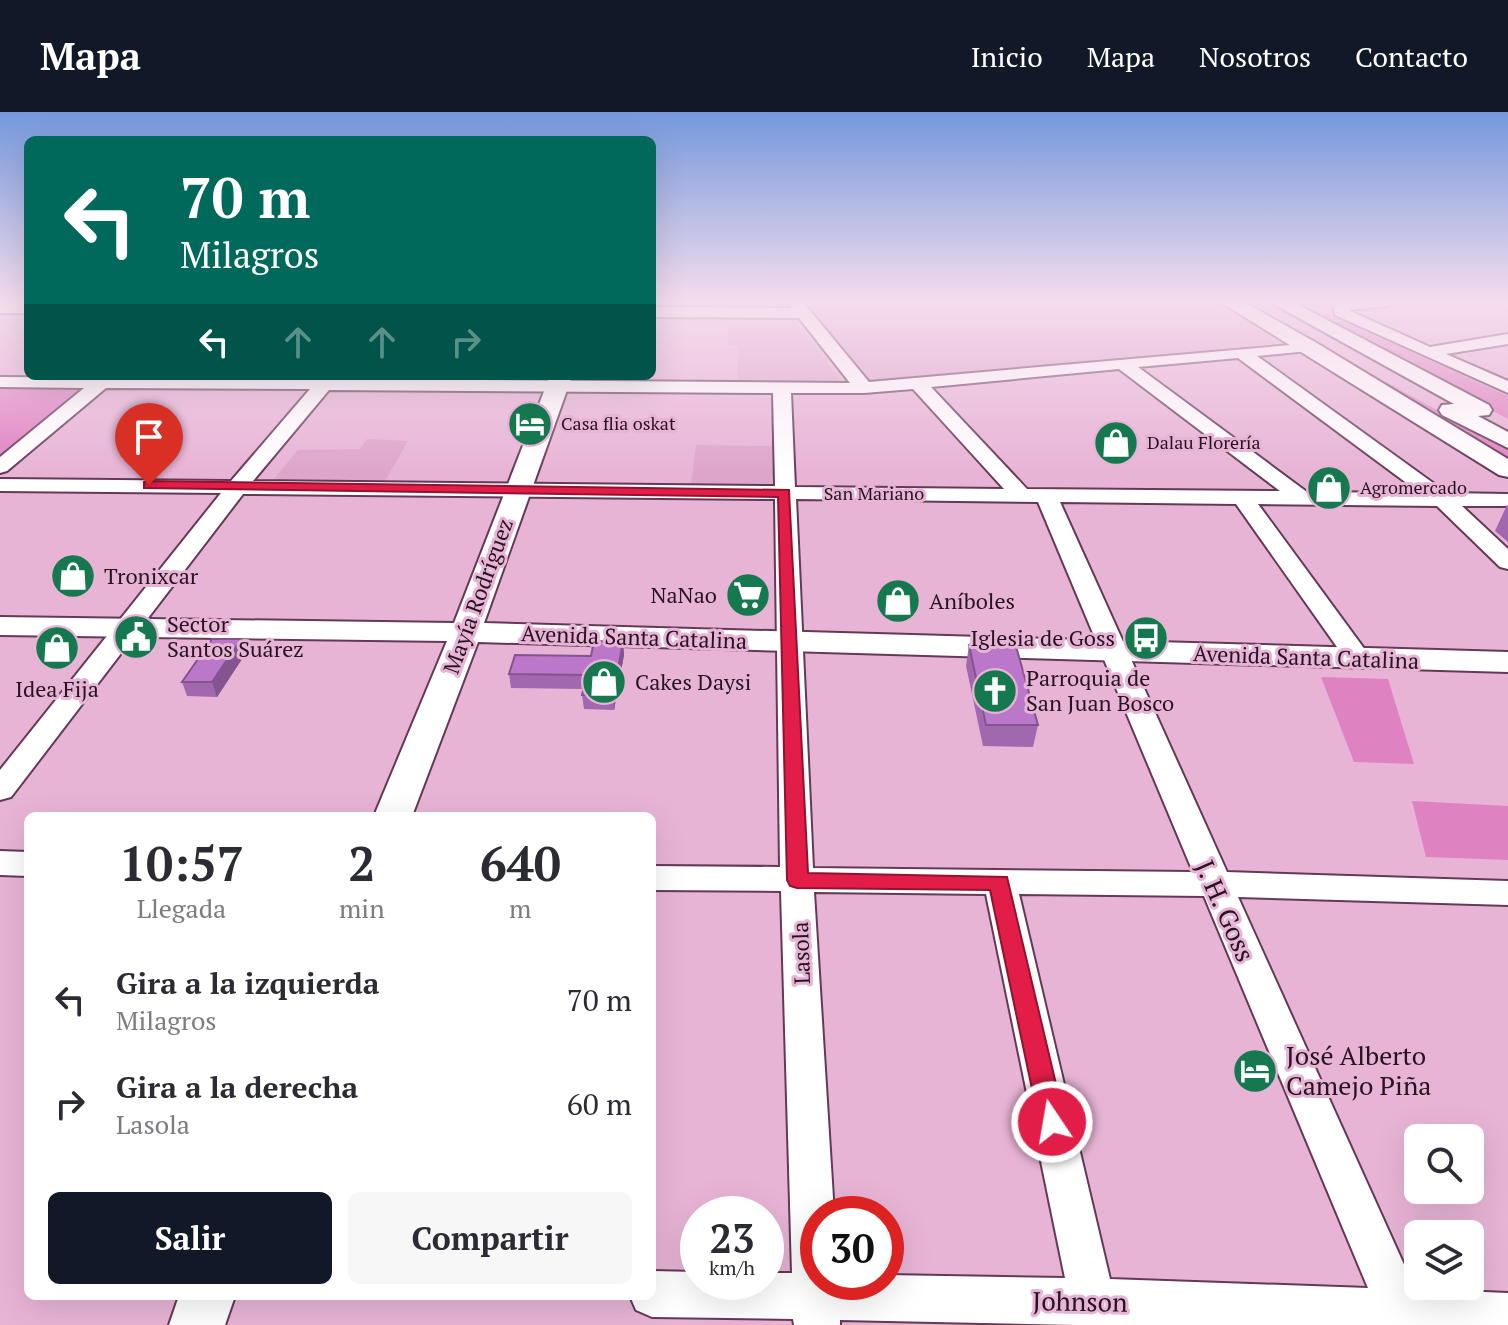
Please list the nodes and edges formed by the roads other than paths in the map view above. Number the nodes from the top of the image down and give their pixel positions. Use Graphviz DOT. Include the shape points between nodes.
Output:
graph roads {
  1 [pos="839,358"];
  2 [pos="1223,358"];
  3 [pos="1250,358"];
  4 [pos="1337,358"];
  5 [pos="1342,358"];
  6 [pos="1382,358"];
  7 [pos="1440,358"];
  8 [pos="1123,364"];
  9 [pos="105,380"];
  10 [pos="327,381"];
  11 [pos="0,382"];
  12 [pos="559,382"];
  13 [pos="918,383"];
  14 [pos="864,388"];
  15 [pos="1508,388"];
  16 [pos="782,389"];
  17 [pos="1508,425"];
  18 [pos="1508,441"];
  19 [pos="0,467"];
  20 [pos="1508,470"];
  21 [pos="0,485"];
  22 [pos="239,485"];
  23 [pos="517,491"];
  24 [pos="784,493"];
  25 [pos="1020,494"];
  26 [pos="1046,495"];
  27 [pos="1243,498"];
  28 [pos="1303,499"];
  29 [pos="1443,500"];
  30 [pos="1508,500"];
  31 [pos="1508,562"];
  32 [pos="0,626"];
  33 [pos="128,628"];
  34 [pos="466,632"];
  35 [pos="791,642"];
  36 [pos="1112,651"];
  37 [pos="1358,658"];
  38 [pos="1508,662"];
  39 [pos="0,790"];
  40 [pos="395,812"];
  41 [pos="0,863"];
  42 [pos="24,864"];
  43 [pos="656,878"];
  44 [pos="797,880"];
  45 [pos="1000,883"];
  46 [pos="1213,884"];
  47 [pos="1508,893"];
  48 [pos="656,1294"];
  49 [pos="206,1300"];
  50 [pos="816,1312"];
  51 [pos="1094,1313"];
  52 [pos="1508,1316"];
  53 [pos="1404,1319"];
  54 [pos="197,1325"];
  1 -- 14 [label="street"];
  2 -- 8 [label="street"];
  3 -- 29 [label="street"];
  4 -- 20 [label="main road"];
  5 -- 18 [label="main road"];
  6 -- 17 [label="main road"];
  7 -- 15 [label="street"];
  8 -- 13 [label="street"];
  8 -- 28 [label="street"];
  9 -- 10 [label="street"];
  9 -- 11 [label="street"];
  9 -- 19 [label="street"];
  10 -- 12 [label="street"];
  10 -- 22 [label="street"];
  12 -- 16 [label="street"];
  12 -- 23 [label="main road, Mayía Rodríguez"];
  13 -- 14 [label="street"];
  13 -- 25 [label="street"];
  14 -- 16 [label="street"];
  16 -- 24 [label="street, Lasola"];
  21 -- 22 [label="street, San Mariano"];
  22 -- 23 [label="street, San Mariano"];
  22 -- 33 [label="street"];
  23 -- 24 [label="street, San Mariano"];
  23 -- 34 [label="main road, Mayía Rodríguez"];
  24 -- 25 [label="street, San Mariano"];
  24 -- 35 [label="street, Lasola"];
  25 -- 26 [label="street, San Mariano"];
  26 -- 27 [label="street, San Mariano"];
  26 -- 36 [label="street, J. H. Goss"];
  27 -- 28 [label="street, San Mariano"];
  27 -- 37 [label="street"];
  28 -- 29 [label="street, San Mariano"];
  29 -- 30 [label="street, San Mariano"];
  29 -- 31 [label="street"];
  32 -- 33 [label="main road, Avenida Santa Catalina"];
  33 -- 34 [label="main road, Avenida Santa Catalina"];
  33 -- 39 [label="street"];
  34 -- 35 [label="main road, Avenida Santa Catalina"];
  34 -- 40 [label="main road, Mayía Rodríguez"];
  35 -- 36 [label="main road, Avenida Santa Catalina"];
  35 -- 44 [label="street, Lasola"];
  36 -- 37 [label="main road, Avenida Santa Catalina"];
  36 -- 46 [label="street, J. H. Goss"];
  37 -- 38 [label="main road, Avenida Santa Catalina"];
  41 -- 42 [label="street"];
  43 -- 44 [label="street"];
  44 -- 45 [label="street"];
  44 -- 50 [label="street, Lasola"];
  45 -- 46 [label="street"];
  45 -- 51 [label="street"];
  46 -- 47 [label="street"];
  46 -- 53 [label="street, J. H. Goss"];
  48 -- 50 [label="street, Johnson"];
  49 -- 54 [label="main road"];
  50 -- 51 [label="street, Johnson"];
  51 -- 53 [label="street, Johnson"];
  52 -- 53 [label="street, Johnson"];
}
